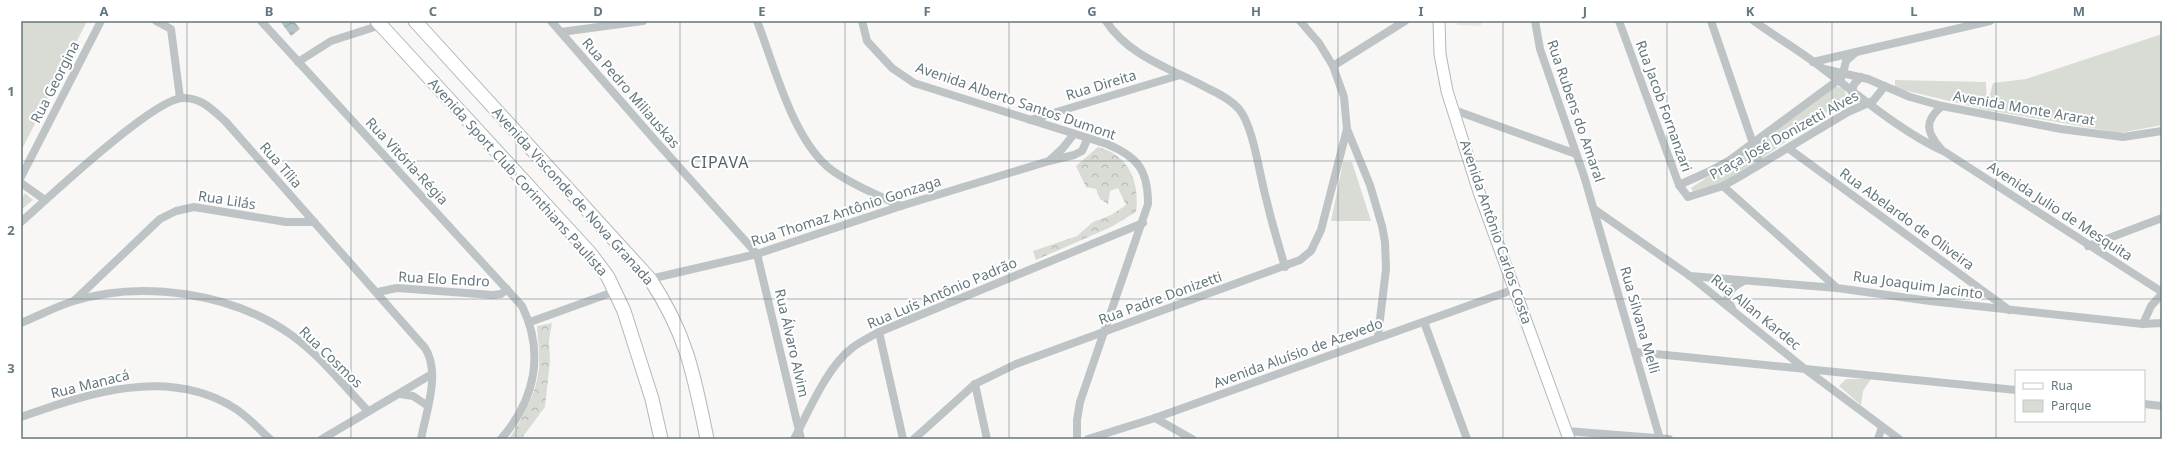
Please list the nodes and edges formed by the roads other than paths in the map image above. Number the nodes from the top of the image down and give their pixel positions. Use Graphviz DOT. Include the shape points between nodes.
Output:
graph roads {
  1 [pos="101,21"];
  2 [pos="156,21"];
  3 [pos="261,21"];
  4 [pos="551,21"];
  5 [pos="643,21"];
  6 [pos="757,21"];
  7 [pos="862,21"];
  8 [pos="1106,21"];
  9 [pos="1300,21"];
  10 [pos="1405,21"];
  11 [pos="1439,21"];
  12 [pos="1535,21"];
  13 [pos="1619,21"];
  14 [pos="1711,21"];
  15 [pos="1754,21"];
  16 [pos="1990,21"];
  17 [pos="418,22"];
  18 [pos="379,23"];
  19 [pos="560,32"];
  20 [pos="1856,52"];
  21 [pos="298,62"];
  22 [pos="1813,62"];
  23 [pos="1333,66"];
  24 [pos="1823,69"];
  25 [pos="1845,73"];
  26 [pos="1180,75"];
  27 [pos="1861,77"];
  28 [pos="1837,81"];
  29 [pos="1884,86"];
  30 [pos="1852,92"];
  31 [pos="180,98"];
  32 [pos="1868,104"];
  33 [pos="1942,106"];
  34 [pos="1454,110"];
  35 [pos="1030,120"];
  36 [pos="1347,129"];
  37 [pos="2162,131"];
  38 [pos="1074,134"];
  39 [pos="1088,138"];
  40 [pos="1753,145"];
  41 [pos="1788,148"];
  42 [pos="1945,152"];
  43 [pos="1576,154"];
  44 [pos="1049,161"];
  45 [pos="1760,164"];
  46 [pos="21,177"];
  47 [pos="21,183"];
  48 [pos="1679,185"];
  49 [pos="1723,186"];
  50 [pos="1688,197"];
  51 [pos="45,200"];
  52 [pos="901,206"];
  53 [pos="1594,209"];
  54 [pos="2162,218"];
  55 [pos="21,222"];
  56 [pos="314,222"];
  57 [pos="1143,222"];
  58 [pos="2088,246"];
  59 [pos="757,254"];
  60 [pos="1285,267"];
  61 [pos="1690,276"];
  62 [pos="650,279"];
  63 [pos="1744,280"];
  64 [pos="1515,288"];
  65 [pos="1837,288"];
  66 [pos="507,289"];
  67 [pos="616,291"];
  68 [pos="378,292"];
  69 [pos="2162,293"];
  70 [pos="75,300"];
  71 [pos="2010,310"];
  72 [pos="1736,313"];
  73 [pos="21,322"];
  74 [pos="530,322"];
  75 [pos="1424,322"];
  76 [pos="2162,323"];
  77 [pos="2143,324"];
  78 [pos="879,332"];
  79 [pos="1102,333"];
  80 [pos="1378,336"];
  81 [pos="1636,352"];
  82 [pos="1805,369"];
  83 [pos="432,374"];
  84 [pos="975,384"];
  85 [pos="2015,390"];
  86 [pos="400,394"];
  87 [pos="2145,404"];
  88 [pos="428,406"];
  89 [pos="2162,406"];
  90 [pos="368,411"];
  91 [pos="21,417"];
  92 [pos="1155,418"];
  93 [pos="1882,427"];
  94 [pos="800,435"];
  95 [pos="1568,435"];
  96 [pos="1895,438"];
  97 [pos="270,439"];
  98 [pos="322,439"];
  99 [pos="421,439"];
  100 [pos="501,439"];
  101 [pos="661,439"];
  102 [pos="707,439"];
  103 [pos="794,439"];
  104 [pos="903,439"];
  105 [pos="914,439"];
  106 [pos="987,439"];
  107 [pos="1077,439"];
  108 [pos="1088,439"];
  109 [pos="1192,439"];
  110 [pos="1467,439"];
  111 [pos="1663,439"];
  112 [pos="1878,439"];
  1 -- 46 [label="street, Rua Georgina"];
  2 -- 31 [label="street" via="172,29"];
  3 -- 21 [label="street, Rua Vitória-Régia"];
  4 -- 19 [label="street, Rua Pedro Miliauskas"];
  5 -- 19 [label="street"];
  6 -- 52 [label="street" via="801,133 814,153 834,172"];
  7 -- 35 [label="street, Avenida Alberto Santos Dumont" via="867,41 900,75 929,88"];
  8 -- 26 [label="street" via="1131,48"];
  9 -- 23 [label="street" via="1319,43"];
  10 -- 23 [label="street"];
  11 -- 34 [label="main road, Avenida Antônio Carlos Costa" via="1443,77"];
  12 -- 43 [label="street, Rua Rubens do Amaral" via="1540,49"];
  13 -- 48 [label="street, Rua Jacob Fornanzari"];
  14 -- 40 [label="street"];
  15 -- 22 [label="street, Avenida Julio de Mesquita"];
  16 -- 20 [label="street"];
  17 -- 62 [label="main road, Avenida Visconde de Nova Granada"];
  18 -- 21 [label="street" via="331,40"];
  18 -- 67 [label="main road, Avenida Sport Club Corinthians Paulista" via="590,253"];
  19 -- 59 [label="street, Rua Pedro Miliauskas"];
  20 -- 22 [label="street"];
  20 -- 25 [label="street" via="1846,61"];
  21 -- 66 [label="street, Rua Vitória-Régia"];
  22 -- 24 [label="street, Avenida Julio de Mesquita"];
  23 -- 36 [label="street" via="1344,97"];
  24 -- 25 [label="street, Avenida Monte Ararat"];
  24 -- 28 [label="street, Avenida Julio de Mesquita"];
  25 -- 27 [label="street, Avenida Monte Ararat"];
  25 -- 28 [label="street"];
  26 -- 35 [label="street, Rua Direita"];
  26 -- 60 [label="street" via="1223,96 1241,111 1249,128 1266,202"];
  27 -- 29 [label="street, Avenida Monte Ararat"];
  27 -- 30 [label="street" via="1854,84"];
  28 -- 30 [label="street, Avenida Julio de Mesquita"];
  28 -- 40 [label="street"];
  29 -- 32 [label="street, Praça José Donizetti Alves" via="1878,97"];
  29 -- 33 [label="street, Avenida Monte Ararat"];
  30 -- 32 [label="street, Avenida Julio de Mesquita"];
  31 -- 51 [label="street" via="149,114"];
  31 -- 56 [label="street, Rua Tília" via="203,102 210,106"];
  32 -- 41 [label="street, Praça José Donizetti Alves" via="1848,112"];
  32 -- 42 [label="street, Avenida Julio de Mesquita" via="1927,144"];
  33 -- 37 [label="street, Avenida Monte Ararat" via="2109,137 2136,136"];
  33 -- 42 [label="street, Avenida Julio de Mesquita" via="1931,117 1929,127 1932,138"];
  34 -- 43 [label="street"];
  34 -- 64 [label="main road, Avenida Antônio Carlos Costa" via="1479,192"];
  35 -- 38 [label="street, Avenida Alberto Santos Dumont"];
  36 -- 60 [label="street, Rua Padre Donizetti" via="1318,238 1311,251"];
  36 -- 80 [label="street" via="1370,184 1386,242 1386,269"];
  38 -- 39 [label="street, Avenida Alberto Santos Dumont"];
  38 -- 44 [label="street, Rua Thomaz Antônio Gonzaga"];
  39 -- 44 [label="street, Rua Thomaz Antônio Gonzaga" via="1085,147 1078,154"];
  39 -- 57 [label="street, Avenida Alberto Santos Dumont" via="1116,148 1137,162 1146,178 1148,188 1148,204"];
  40 -- 45 [label="street"];
  40 -- 48 [label="street" via="1710,171"];
  41 -- 45 [label="street, Praça José Donizetti Alves"];
  41 -- 71 [label="street, Rua Abelardo de Oliveira"];
  42 -- 58 [label="street, Avenida Julio de Mesquita"];
  43 -- 53 [label="street, Rua Rubens do Amaral"];
  44 -- 52 [label="street, Rua Thomaz Antônio Gonzaga"];
  45 -- 49 [label="street, Praça José Donizetti Alves"];
  47 -- 51 [label="street"];
  48 -- 50 [label="street, Rua Jacob Fornanzari"];
  49 -- 50 [label="street, Praça José Donizetti Alves"];
  49 -- 65 [label="street"];
  51 -- 55 [label="street"];
  52 -- 59 [label="street, Rua Thomaz Antônio Gonzaga"];
  53 -- 61 [label="street, Rua Allan Kardec"];
  53 -- 81 [label="street, Rua Silvana Melli"];
  54 -- 58 [label="street"];
  56 -- 68 [label="street, Rua Tília"];
  56 -- 70 [label="street, Rua Lilás" via="286,222 194,207 176,211 160,219"];
  57 -- 78 [label="street, Rua Luís Antônio Padrão"];
  57 -- 79 [label="street, Avenida Alberto Santos Dumont"];
  58 -- 69 [label="street, Avenida Julio de Mesquita"];
  59 -- 62 [label="street, Rua Thomaz Antônio Gonzaga"];
  59 -- 94 [label="street, Rua Álvaro Alvim"];
  60 -- 79 [label="street, Rua Padre Donizetti"];
  61 -- 63 [label="street, Rua Joaquim Jacinto"];
  61 -- 72 [label="street, Rua Allan Kardec"];
  62 -- 102 [label="main road, Avenida Visconde de Nova Granada" via="687,349"];
  63 -- 65 [label="street, Rua Joaquim Jacinto"];
  63 -- 72 [label="street" via="1734,286 1727,298"];
  64 -- 75 [label="street, Avenida Aluísio de Azevedo"];
  64 -- 95 [label="main road, Avenida Antônio Carlos Costa"];
  65 -- 71 [label="street, Rua Joaquim Jacinto"];
  66 -- 68 [label="street, Rua Elo Endro" via="501,294 492,295 397,288"];
  66 -- 74 [label="street, Rua Vitória-Régia" via="522,306"];
  67 -- 74 [label="street"];
  67 -- 101 [label="main road, Avenida Sport Club Corinthians Paulista" via="638,352"];
  68 -- 83 [label="street, Rua Tília" via="425,348 431,362"];
  69 -- 77 [label="street" via="2151,306"];
  70 -- 73 [label="street, Rua Cosmos"];
  70 -- 90 [label="street, Rua Cosmos" via="128,291 150,291 184,294 228,305 263,319 290,334"];
  71 -- 77 [label="street, Rua Joaquim Jacinto"];
  72 -- 82 [label="street, Rua Allan Kardec"];
  74 -- 100 [label="street, Rua Vitória-Régia" via="536,355 532,381 524,406"];
  75 -- 80 [label="street, Avenida Aluísio de Azevedo"];
  75 -- 110 [label="street"];
  76 -- 77 [label="street, Rua Joaquim Jacinto"];
  78 -- 94 [label="street, Rua Luís Antônio Padrão" via="851,349 840,361"];
  78 -- 104 [label="street"];
  79 -- 84 [label="street, Rua Padre Donizetti" via="1012,366"];
  79 -- 107 [label="street, Avenida Alberto Santos Dumont" via="1080,402"];
  80 -- 92 [label="street, Avenida Aluísio de Azevedo"];
  81 -- 82 [label="street"];
  81 -- 111 [label="street, Rua Silvana Melli"];
  82 -- 85 [label="street"];
  82 -- 93 [label="street, Rua Allan Kardec"];
  83 -- 86 [label="street"];
  83 -- 88 [label="street, Rua Tília"];
  84 -- 105 [label="street, Rua Padre Donizetti"];
  84 -- 106 [label="street"];
  86 -- 88 [label="street" via="413,396"];
  86 -- 90 [label="street"];
  87 -- 89 [label="street"];
  88 -- 99 [label="street, Rua Tília"];
  90 -- 98 [label="street"];
  91 -- 97 [label="street, Rua Manacá" via="92,394 147,385 182,389 215,398 237,410"];
  92 -- 108 [label="street, Avenida Aluísio de Azevedo"];
  92 -- 109 [label="street"];
  93 -- 96 [label="street, Rua Allan Kardec"];
  93 -- 112 [label="street"];
  94 -- 103 [label="street, Rua Luís Antônio Padrão"];
  95 -- 111 [label="street"];
}
